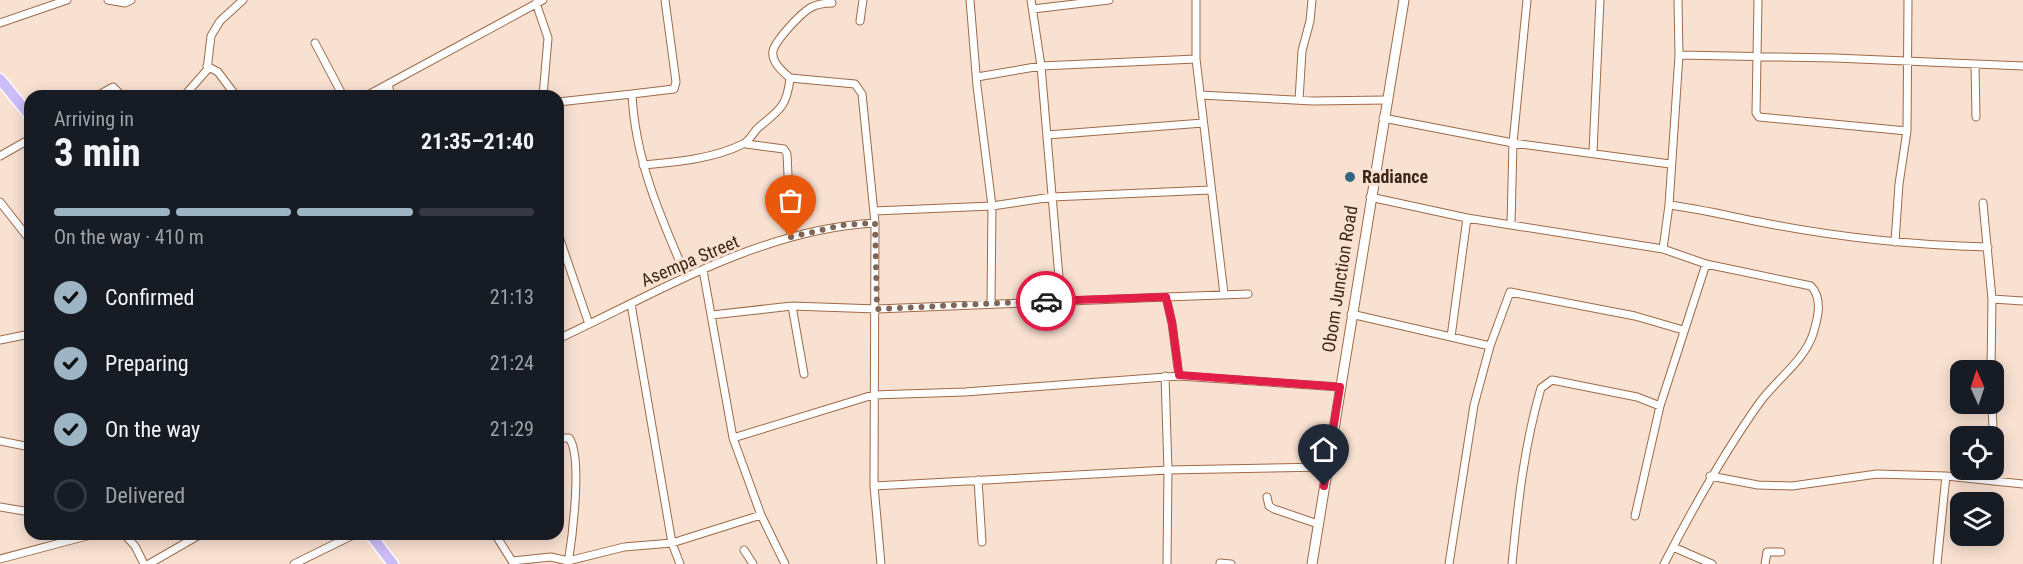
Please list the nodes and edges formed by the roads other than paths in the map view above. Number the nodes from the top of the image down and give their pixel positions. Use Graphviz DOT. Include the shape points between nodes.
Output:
graph roads {
  1 [pos="67,0"];
  2 [pos="108,0"];
  3 [pos="131,0"];
  4 [pos="243,0"];
  5 [pos="665,0"];
  6 [pos="863,0"];
  7 [pos="970,0"];
  8 [pos="1031,0"];
  9 [pos="1109,0"];
  10 [pos="1196,0"];
  11 [pos="1312,0"];
  12 [pos="1404,0"];
  13 [pos="1527,0"];
  14 [pos="1600,0"];
  15 [pos="1678,0"];
  16 [pos="1758,0"];
  17 [pos="1908,0"];
  18 [pos="54,2"];
  19 [pos="540,2"];
  20 [pos="832,3"];
  21 [pos="1033,9"];
  22 [pos="860,21"];
  23 [pos="0,23"];
  24 [pos="315,43"];
  25 [pos="1678,55"];
  26 [pos="1756,57"];
  27 [pos="1196,59"];
  28 [pos="1909,62"];
  29 [pos="1975,65"];
  30 [pos="207,66"];
  31 [pos="1041,66"];
  32 [pos="2023,66"];
  33 [pos="977,77"];
  34 [pos="790,78"];
  35 [pos="0,79"];
  36 [pos="388,84"];
  37 [pos="189,90"];
  38 [pos="232,90"];
  39 [pos="340,90"];
  40 [pos="377,90"];
  41 [pos="390,90"];
  42 [pos="543,90"];
  43 [pos="632,94"];
  44 [pos="1200,95"];
  45 [pos="1299,100"];
  46 [pos="1386,100"];
  47 [pos="564,101"];
  48 [pos="24,109"];
  49 [pos="1976,117"];
  50 [pos="1383,118"];
  51 [pos="1203,123"];
  52 [pos="1907,130"];
  53 [pos="1047,135"];
  54 [pos="24,142"];
  55 [pos="1514,143"];
  56 [pos="746,144"];
  57 [pos="1593,152"];
  58 [pos="0,156"];
  59 [pos="1670,164"];
  60 [pos="643,165"];
  61 [pos="1211,190"];
  62 [pos="1370,196"];
  63 [pos="1052,197"];
  64 [pos="0,202"];
  65 [pos="1983,203"];
  66 [pos="992,206"];
  67 [pos="1669,206"];
  68 [pos="874,212"];
  69 [pos="1467,218"];
  70 [pos="875,223"];
  71 [pos="1511,224"];
  72 [pos="24,232"];
  73 [pos="791,237"];
  74 [pos="1895,242"];
  75 [pos="1988,247"];
  76 [pos="1663,249"];
  77 [pos="564,251"];
  78 [pos="1706,264"];
  79 [pos="703,270"];
  80 [pos="686,276"];
  81 [pos="1224,294"];
  82 [pos="1248,294"];
  83 [pos="1166,297"];
  84 [pos="1992,299"];
  85 [pos="1061,301"];
  86 [pos="2023,301"];
  87 [pos="991,303"];
  88 [pos="630,304"];
  89 [pos="792,306"];
  90 [pos="877,309"];
  91 [pos="1351,314"];
  92 [pos="712,315"];
  93 [pos="589,324"];
  94 [pos="1683,330"];
  95 [pos="24,335"];
  96 [pos="564,336"];
  97 [pos="1451,338"];
  98 [pos="0,340"];
  99 [pos="1490,346"];
  100 [pos="1991,360"];
  101 [pos="804,374"];
  102 [pos="1179,375"];
  103 [pos="1165,376"];
  104 [pos="1340,387"];
  105 [pos="873,395"];
  106 [pos="1660,406"];
  107 [pos="564,438"];
  108 [pos="733,438"];
  109 [pos="0,441"];
  110 [pos="24,446"];
  111 [pos="1327,467"];
  112 [pos="1168,470"];
  113 [pos="1710,476"];
  114 [pos="1946,476"];
  115 [pos="1950,476"];
  116 [pos="978,480"];
  117 [pos="1995,480"];
  118 [pos="2023,484"];
  119 [pos="874,486"];
  120 [pos="1267,497"];
  121 [pos="0,507"];
  122 [pos="24,511"];
  123 [pos="761,515"];
  124 [pos="1635,516"];
  125 [pos="1318,524"];
  126 [pos="59,540"];
  127 [pos="130,540"];
  128 [pos="190,540"];
  129 [pos="344,540"];
  130 [pos="375,540"];
  131 [pos="499,540"];
  132 [pos="982,542"];
  133 [pos="672,543"];
  134 [pos="1673,547"];
  135 [pos="744,550"];
  136 [pos="1781,552"];
  137 [pos="0,560"];
  138 [pos="568,562"];
  139 [pos="1220,563"];
  140 [pos="147,564"];
  141 [pos="294,564"];
  142 [pos="393,564"];
  143 [pos="681,564"];
  144 [pos="753,564"];
  145 [pos="785,564"];
  146 [pos="879,564"];
  147 [pos="1167,564"];
  148 [pos="1231,564"];
  149 [pos="1312,564"];
  150 [pos="1449,564"];
  151 [pos="1512,564"];
  152 [pos="1664,564"];
  153 [pos="1713,564"];
  154 [pos="1765,564"];
  155 [pos="1937,564"];
  1 -- 18 [label="street"];
  2 -- 3 [label="street"];
  4 -- 30 [label="street" via="220,21 211,36"];
  5 -- 43 [label="street" via="674,89"];
  6 -- 22 [label="street"];
  7 -- 33 [label="street"];
  8 -- 21 [label="street"];
  9 -- 21 [label="street"];
  10 -- 27 [label="street"];
  11 -- 45 [label="street" via="1302,51"];
  12 -- 46 [label="main road, Obom Junction Road"];
  13 -- 55 [label="street"];
  14 -- 57 [label="street"];
  15 -- 25 [label="street"];
  16 -- 26 [label="street"];
  17 -- 28 [label="street"];
  18 -- 23 [label="street"];
  19 -- 36 [label="street"];
  19 -- 42 [label="street" via="547,33"];
  20 -- 34 [label="street" via="810,8 778,41 774,58"];
  21 -- 31 [label="street"];
  24 -- 39 [label="street"];
  25 -- 26 [label="street"];
  25 -- 59 [label="street"];
  26 -- 28 [label="street"];
  26 -- 52 [label="street" via="1759,117"];
  27 -- 31 [label="street"];
  27 -- 44 [label="street"];
  28 -- 29 [label="street"];
  28 -- 52 [label="street"];
  29 -- 32 [label="street"];
  29 -- 49 [label="street"];
  30 -- 37 [label="street"];
  30 -- 38 [label="street" via="218,72"];
  31 -- 33 [label="street"];
  31 -- 53 [label="street"];
  33 -- 66 [label="street"];
  34 -- 56 [label="street" via="785,102"];
  34 -- 68 [label="street" via="855,84 862,94"];
  35 -- 48 [label="main road"];
  36 -- 40 [label="street"];
  36 -- 41 [label="street"];
  43 -- 47 [label="street"];
  43 -- 60 [label="street"];
  44 -- 45 [label="street"];
  44 -- 51 [label="street"];
  45 -- 46 [label="street"];
  46 -- 50 [label="main road, Obom Junction Road"];
  50 -- 55 [label="street"];
  50 -- 62 [label="main road, Obom Junction Road"];
  51 -- 53 [label="street"];
  51 -- 61 [label="street"];
  52 -- 74 [label="street"];
  53 -- 63 [label="street"];
  54 -- 58 [label="street"];
  55 -- 57 [label="street"];
  55 -- 71 [label="street"];
  56 -- 60 [label="street" via="687,161"];
  56 -- 73 [label="street" via="776,147 787,154"];
  57 -- 59 [label="street"];
  59 -- 67 [label="street"];
  60 -- 80 [label="street" via="654,204"];
  61 -- 63 [label="street"];
  61 -- 81 [label="street"];
  62 -- 69 [label="street"];
  62 -- 91 [label="main road, Obom Junction Road"];
  63 -- 66 [label="street"];
  63 -- 85 [label="street"];
  64 -- 72 [label="street"];
  65 -- 75 [label="street"];
  66 -- 68 [label="street"];
  66 -- 87 [label="street"];
  67 -- 74 [label="street"];
  67 -- 76 [label="street"];
  68 -- 70 [label="street"];
  69 -- 71 [label="street"];
  69 -- 97 [label="street"];
  70 -- 73 [label="street, Asempa Street" via="843,225"];
  70 -- 90 [label="street"];
  71 -- 76 [label="street"];
  73 -- 79 [label="street, Asempa Street"];
  74 -- 75 [label="street"];
  75 -- 84 [label="street"];
  76 -- 78 [label="street"];
  77 -- 93 [label="street"];
  78 -- 94 [label="street"];
  78 -- 113 [label="street" via="1811,286 1819,297 1813,334 1802,357 1761,401"];
  79 -- 80 [label="street, Asempa Street"];
  79 -- 92 [label="street"];
  80 -- 88 [label="street, Asempa Street"];
  81 -- 82 [label="street"];
  81 -- 83 [label="street"];
  83 -- 85 [label="street"];
  83 -- 102 [label="street"];
  84 -- 86 [label="street"];
  84 -- 100 [label="street"];
  85 -- 87 [label="street"];
  87 -- 90 [label="street"];
  88 -- 93 [label="street, Asempa Street"];
  88 -- 133 [label="street"];
  89 -- 90 [label="street"];
  89 -- 92 [label="street"];
  89 -- 101 [label="street"];
  90 -- 105 [label="street"];
  91 -- 97 [label="street"];
  91 -- 104 [label="main road, Obom Junction Road"];
  92 -- 108 [label="street"];
  93 -- 96 [label="street, Asempa Street"];
  94 -- 99 [label="street" via="1514,291 1507,295"];
  94 -- 106 [label="street"];
  95 -- 98 [label="street"];
  97 -- 99 [label="street"];
  99 -- 150 [label="street" via="1474,405"];
  102 -- 103 [label="street"];
  102 -- 104 [label="street"];
  103 -- 105 [label="street"];
  103 -- 112 [label="street"];
  104 -- 111 [label="main road, Obom Junction Road"];
  105 -- 108 [label="street"];
  105 -- 119 [label="street"];
  106 -- 124 [label="street"];
  106 -- 151 [label="street" via="1637,397 1552,380 1541,388 1520,479"];
  107 -- 138 [label="street" via="573,444 576,490"];
  108 -- 123 [label="street"];
  109 -- 110 [label="street"];
  111 -- 112 [label="street"];
  111 -- 125 [label="main road, Obom Junction Road"];
  112 -- 116 [label="street"];
  112 -- 147 [label="street"];
  113 -- 114 [label="street" via="1758,485 1791,486 1877,474"];
  113 -- 134 [label="street"];
  114 -- 115 [label="street"];
  114 -- 155 [label="street"];
  116 -- 119 [label="street"];
  116 -- 132 [label="street"];
  117 -- 118 [label="street"];
  119 -- 146 [label="street"];
  120 -- 125 [label="street" via="1274,509"];
  121 -- 122 [label="street"];
  123 -- 133 [label="street"];
  123 -- 145 [label="street"];
  125 -- 149 [label="main road, Obom Junction Road"];
  126 -- 137 [label="street"];
  127 -- 140 [label="street"];
  128 -- 140 [label="street"];
  129 -- 141 [label="street"];
  130 -- 142 [label="main road"];
  131 -- 138 [label="street" via="512,561 551,557"];
  133 -- 138 [label="street" via="624,547"];
  133 -- 143 [label="street"];
  134 -- 152 [label="street"];
  134 -- 153 [label="street"];
  135 -- 144 [label="street"];
  136 -- 154 [label="street" via="1767,552"];
  139 -- 148 [label="street"];
}
